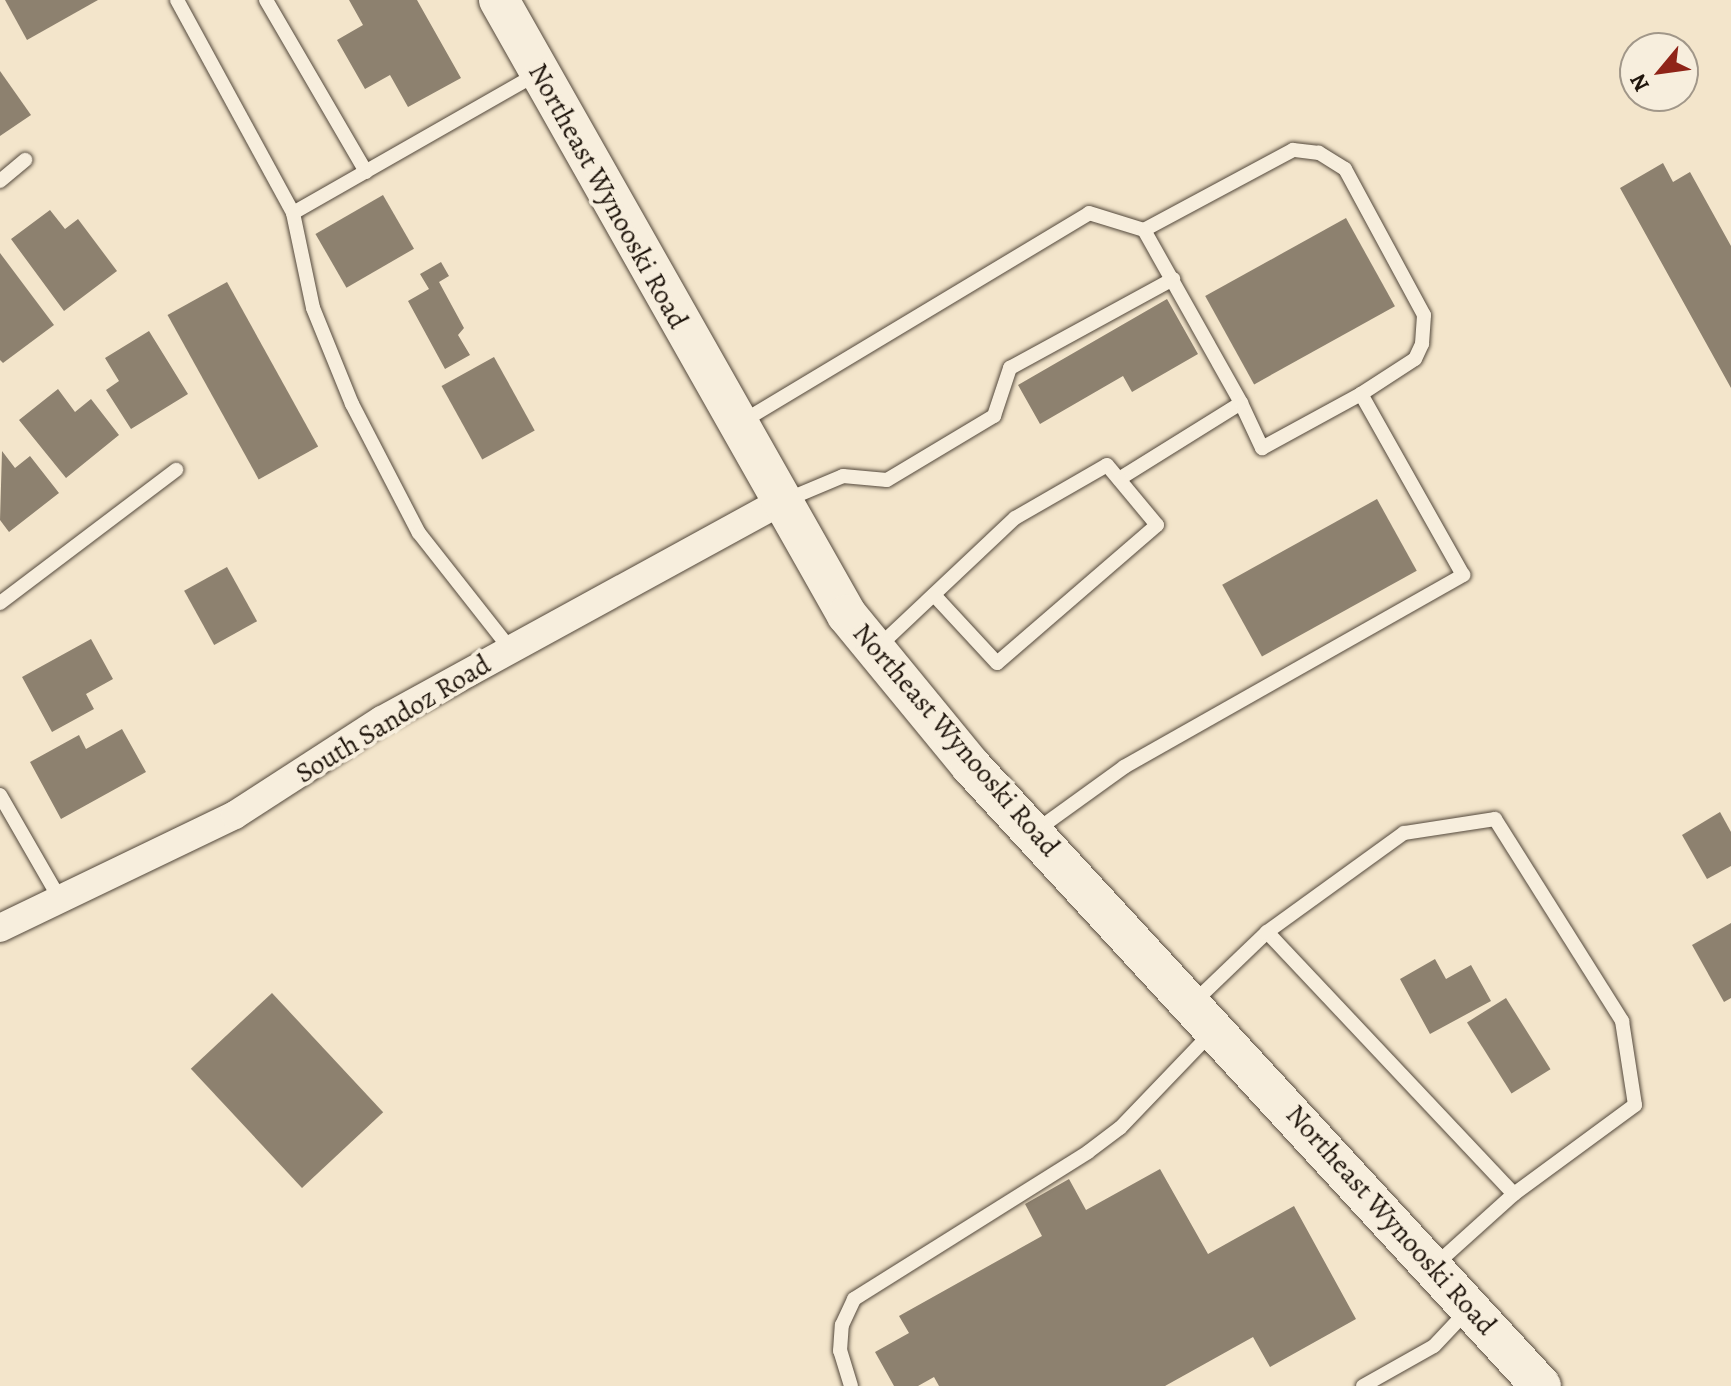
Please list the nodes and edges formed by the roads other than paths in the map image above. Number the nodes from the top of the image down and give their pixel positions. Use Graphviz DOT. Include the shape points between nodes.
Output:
graph roads {
  1 [pos="177,0"];
  2 [pos="266,0"];
  3 [pos="499,0"];
  4 [pos="540,72"];
  5 [pos="25,160"];
  6 [pos="366,172"];
  7 [pos="0,181"];
  8 [pos="293,213"];
  9 [pos="1144,230"];
  10 [pos="1173,279"];
  11 [pos="1361,394"];
  12 [pos="1241,403"];
  13 [pos="736,425"];
  14 [pos="176,470"];
  15 [pos="1119,479"];
  16 [pos="782,501"];
  17 [pos="934,595"];
  18 [pos="0,603"];
  19 [pos="511,650"];
  20 [pos="874,650"];
  21 [pos="0,795"];
  22 [pos="1034,832"];
  23 [pos="58,896"];
  24 [pos="0,928"];
  25 [pos="1267,932"];
  26 [pos="1205,1015"];
  27 [pos="1514,1194"];
  28 [pos="1433,1267"];
  29 [pos="1470,1307"];
  30 [pos="1390,1380"];
  31 [pos="851,1386"];
  32 [pos="1363,1386"];
  33 [pos="1541,1386"];
  1 -- 8 [label="lane"];
  2 -- 6 [label="lane"];
  3 -- 4 [label="main road, Northeast Wynooski Road"];
  4 -- 6 [label="lane"];
  4 -- 13 [label="main road, Northeast Wynooski Road"];
  5 -- 7 [label="lane"];
  6 -- 8 [label="lane"];
  8 -- 19 [label="lane" via="313,308 352,404 419,533"];
  9 -- 10 [label="lane"];
  9 -- 11 [label="lane" via="1293,150 1319,153 1345,169 1424,315 1415,359"];
  9 -- 13 [label="lane" via="1089,213"];
  10 -- 12 [label="lane"];
  10 -- 16 [label="lane" via="1010,368 994,416 887,480 843,476"];
  11 -- 12 [label="lane" via="1262,448"];
  11 -- 22 [label="lane" via="1463,575 1124,767"];
  12 -- 15 [label="lane"];
  13 -- 16 [label="main road, Northeast Wynooski Road"];
  14 -- 18 [label="lane"];
  15 -- 17 [label="lane" via="1107,465 1015,518"];
  15 -- 17 [label="lane" via="1157,525 997,663"];
  16 -- 19 [label="street, South Sandoz Road"];
  16 -- 20 [label="main road, Northeast Wynooski Road" via="847,615"];
  17 -- 20 [label="lane"];
  19 -- 23 [label="street, South Sandoz Road" via="382,720 235,815"];
  20 -- 22 [label="main road, Northeast Wynooski Road"];
  21 -- 23 [label="lane"];
  22 -- 26 [label="main road, Northeast Wynooski Road"];
  23 -- 24 [label="street, South Sandoz Road"];
  25 -- 26 [label="lane"];
  25 -- 27 [label="lane"];
  25 -- 27 [label="lane" via="1404,833 1495,819 1622,1021 1635,1105"];
  26 -- 28 [label="main road, Northeast Wynooski Road"];
  26 -- 31 [label="lane" via="1120,1128 854,1299 842,1325 840,1351"];
  27 -- 28 [label="lane"];
  28 -- 29 [label="main road, Northeast Wynooski Road"];
  29 -- 30 [label="lane" via="1434,1346"];
  29 -- 33 [label="main road, Northeast Wynooski Road"];
  30 -- 32 [label="lane"];
}
